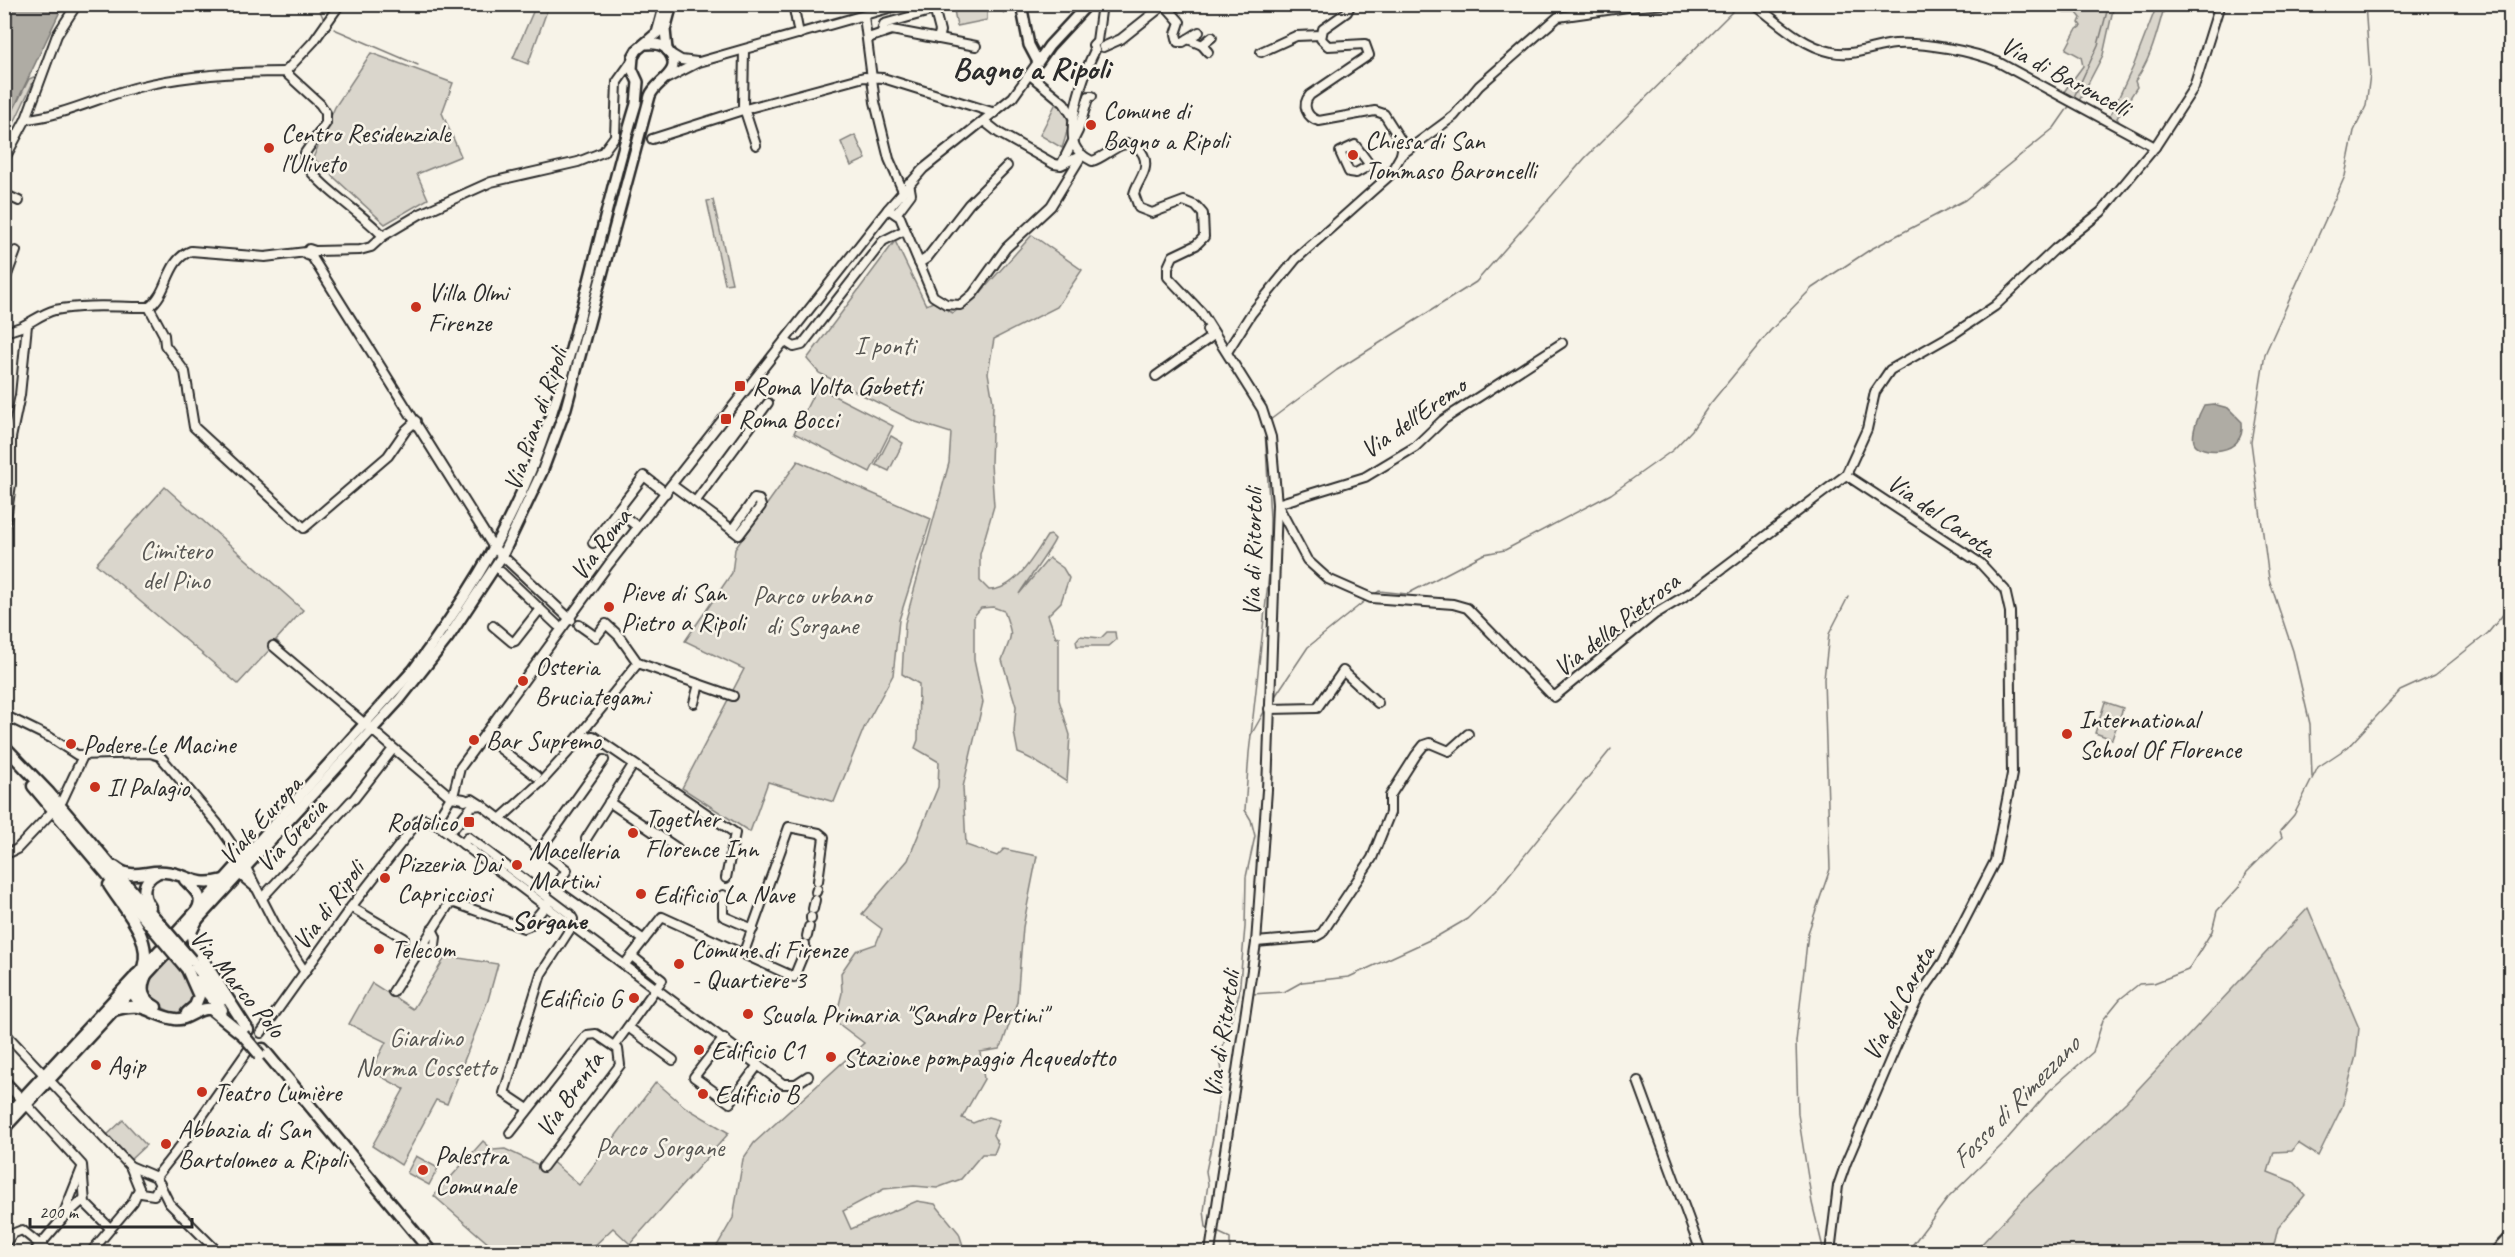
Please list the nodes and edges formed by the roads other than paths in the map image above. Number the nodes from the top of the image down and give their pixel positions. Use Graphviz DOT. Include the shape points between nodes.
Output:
graph roads {
  1 [pos="77,4"];
  2 [pos="340,4"];
  3 [pos="665,4"];
  4 [pos="672,4"];
  5 [pos="793,4"];
  6 [pos="903,4"];
  7 [pos="1021,4"];
  8 [pos="1088,4"];
  9 [pos="1102,4"];
  10 [pos="1351,4"];
  11 [pos="1668,4"];
  12 [pos="1754,4"];
  13 [pos="2220,4"];
  14 [pos="1165,5"];
  15 [pos="934,7"];
  16 [pos="864,16"];
  17 [pos="882,33"];
  18 [pos="1199,33"];
  19 [pos="799,34"];
  20 [pos="1321,35"];
  21 [pos="1212,37"];
  22 [pos="868,38"];
  23 [pos="938,39"];
  24 [pos="1188,39"];
  25 [pos="647,44"];
  26 [pos="1202,45"];
  27 [pos="976,46"];
  28 [pos="1098,46"];
  29 [pos="744,50"];
  30 [pos="669,52"];
  31 [pos="1208,52"];
  32 [pos="1261,52"];
  33 [pos="632,61"];
  34 [pos="699,62"];
  35 [pos="1038,62"];
  36 [pos="285,72"];
  37 [pos="621,75"];
  38 [pos="1030,75"];
  39 [pos="872,76"];
  40 [pos="636,77"];
  41 [pos="661,82"];
  42 [pos="1092,96"];
  43 [pos="744,109"];
  44 [pos="995,113"];
  45 [pos="1073,117"];
  46 [pos="26,119"];
  47 [pos="985,122"];
  48 [pos="652,139"];
  49 [pos="1073,140"];
  50 [pos="756,145"];
  51 [pos="2155,147"];
  52 [pos="1082,155"];
  53 [pos="1401,155"];
  54 [pos="4,160"];
  55 [pos="1061,165"];
  56 [pos="1007,166"];
  57 [pos="909,183"];
  58 [pos="903,191"];
  59 [pos="4,194"];
  60 [pos="19,201"];
  61 [pos="888,208"];
  62 [pos="896,214"];
  63 [pos="905,230"];
  64 [pos="383,236"];
  65 [pos="16,251"];
  66 [pos="311,253"];
  67 [pos="919,263"];
  68 [pos="5,282"];
  69 [pos="149,307"];
  70 [pos="1201,312"];
  71 [pos="27,325"];
  72 [pos="4,331"];
  73 [pos="786,342"];
  74 [pos="1562,343"];
  75 [pos="1228,354"];
  76 [pos="1156,376"];
  77 [pos="768,403"];
  78 [pos="416,421"];
  79 [pos="8,437"];
  80 [pos="1846,475"];
  81 [pos="672,485"];
  82 [pos="666,493"];
  83 [pos="755,498"];
  84 [pos="695,502"];
  85 [pos="1277,504"];
  86 [pos="617,512"];
  87 [pos="638,527"];
  88 [pos="4,534"];
  89 [pos="593,543"];
  90 [pos="494,548"];
  91 [pos="502,556"];
  92 [pos="501,572"];
  93 [pos="538,591"];
  94 [pos="530,600"];
  95 [pos="540,609"];
  96 [pos="571,620"];
  97 [pos="557,625"];
  98 [pos="579,625"];
  99 [pos="493,626"];
  100 [pos="273,646"];
  101 [pos="638,663"];
  102 [pos="699,684"];
  103 [pos="734,696"];
  104 [pos="694,703"];
  105 [pos="1378,703"];
  106 [pos="1269,709"];
  107 [pos="4,715"];
  108 [pos="369,727"];
  109 [pos="1468,734"];
  110 [pos="484,736"];
  111 [pos="4,746"];
  112 [pos="393,749"];
  113 [pos="572,751"];
  114 [pos="4,755"];
  115 [pos="83,756"];
  116 [pos="604,760"];
  117 [pos="633,765"];
  118 [pos="536,776"];
  119 [pos="457,777"];
  120 [pos="452,796"];
  121 [pos="464,800"];
  122 [pos="62,801"];
  123 [pos="609,802"];
  124 [pos="483,806"];
  125 [pos="467,812"];
  126 [pos="50,814"];
  127 [pos="500,819"];
  128 [pos="458,824"];
  129 [pos="441,828"];
  130 [pos="586,839"];
  131 [pos="462,843"];
  132 [pos="676,848"];
  133 [pos="4,849"];
  134 [pos="540,849"];
  135 [pos="94,853"];
  136 [pos="244,863"];
  137 [pos="501,868"];
  138 [pos="160,872"];
  139 [pos="237,876"];
  140 [pos="182,878"];
  141 [pos="726,878"];
  142 [pos="224,880"];
  143 [pos="261,894"];
  144 [pos="723,895"];
  145 [pos="551,900"];
  146 [pos="351,907"];
  147 [pos="545,907"];
  148 [pos="197,915"];
  149 [pos="572,926"];
  150 [pos="158,928"];
  151 [pos="753,929"];
  152 [pos="178,936"];
  153 [pos="404,938"];
  154 [pos="644,940"];
  155 [pos="1256,942"];
  156 [pos="165,950"];
  157 [pos="744,952"];
  158 [pos="632,956"];
  159 [pos="625,964"];
  160 [pos="189,965"];
  161 [pos="305,972"];
  162 [pos="142,973"];
  163 [pos="133,988"];
  164 [pos="657,989"];
  165 [pos="393,992"];
  166 [pos="141,1005"];
  167 [pos="114,1010"];
  168 [pos="628,1028"];
  169 [pos="4,1032"];
  170 [pos="246,1032"];
  171 [pos="261,1033"];
  172 [pos="724,1038"];
  173 [pos="614,1046"];
  174 [pos="249,1049"];
  175 [pos="262,1052"];
  176 [pos="673,1060"];
  177 [pos="758,1065"];
  178 [pos="808,1076"];
  179 [pos="47,1077"];
  180 [pos="4,1081"];
  181 [pos="1638,1081"];
  182 [pos="24,1102"];
  183 [pos="528,1109"];
  184 [pos="4,1118"];
  185 [pos="4,1129"];
  186 [pos="510,1133"];
  187 [pos="82,1166"];
  188 [pos="129,1166"];
  189 [pos="543,1167"];
  190 [pos="147,1174"];
  191 [pos="158,1180"];
  192 [pos="138,1186"];
  193 [pos="149,1196"];
  194 [pos="84,1199"];
  195 [pos="133,1202"];
  196 [pos="169,1203"];
  197 [pos="62,1219"];
  198 [pos="110,1228"];
  199 [pos="2511,1237"];
  200 [pos="40,1244"];
  201 [pos="4,1245"];
  202 [pos="34,1252"];
  203 [pos="49,1252"];
  204 [pos="91,1252"];
  205 [pos="218,1252"];
  206 [pos="422,1252"];
  207 [pos="431,1252"];
  208 [pos="1210,1252"];
  209 [pos="1701,1252"];
  210 [pos="1830,1252"];
  211 [pos="2496,1252"];
  1 -- 46 [label="street" via="51,46"];
  2 -- 36 [label="street" via="314,41"];
  3 -- 25 [label="main road" via="658,31"];
  4 -- 30 [label="main road, Via Pian di Ripoli" via="665,30"];
  5 -- 19 [label="street"];
  6 -- 16 [label="street"];
  7 -- 35 [label="main road" via="1029,45"];
  8 -- 35 [label="main road, Via Roma"];
  9 -- 28 [label="street"];
  10 -- 20 [label="street"];
  11 -- 53 [label="street" via="1558,17 1479,86 1454,116"];
  12 -- 51 [label="street, Via di Baroncelli" via="1799,38 1830,52 1854,54 1902,44 1982,55"];
  13 -- 51 [label="street" via="2194,87"];
  14 -- 24 [label="street" via="1180,22 1178,42"];
  14 -- 28 [label="street" via="1121,39"];
  15 -- 17 [label="street" via="884,24"];
  15 -- 23 [label="street"];
  16 -- 19 [label="street"];
  16 -- 22 [label="street"];
  17 -- 22 [label="street"];
  17 -- 23 [label="street" via="892,30"];
  18 -- 24 [label="street"];
  19 -- 29 [label="street"];
  20 -- 32 [label="street" via="1296,36"];
  20 -- 53 [label="street" via="1328,46 1365,44 1369,55 1310,95 1305,105 1309,115 1319,121 1375,111 1384,114 1403,144"];
  21 -- 26 [label="street"];
  22 -- 39 [label="street"];
  23 -- 27 [label="street"];
  24 -- 26 [label="street"];
  25 -- 30 [label="main road" via="659,44"];
  25 -- 33 [label="main road" via="637,50"];
  26 -- 31 [label="street"];
  28 -- 45 [label="street"];
  29 -- 34 [label="street"];
  29 -- 43 [label="street"];
  30 -- 34 [label="street" via="681,60"];
  30 -- 41 [label="main road, Via Pian di Ripoli" via="672,68"];
  33 -- 37 [label="street"];
  33 -- 40 [label="main road, Via Pian di Ripoli"];
  34 -- 41 [label="street"];
  35 -- 38 [label="street, Via Roma"];
  36 -- 46 [label="street" via="239,72 140,86"];
  36 -- 64 [label="street" via="326,113 326,123 305,153 304,163"];
  37 -- 40 [label="street" via="629,73"];
  37 -- 64 [label="street" via="616,85 615,136 605,150 585,160 491,182 420,214"];
  38 -- 44 [label="street, Via Roma"];
  38 -- 45 [label="street" via="1064,104"];
  39 -- 43 [label="street"];
  39 -- 44 [label="street"];
  39 -- 58 [label="street" via="889,159"];
  40 -- 41 [label="main road" via="647,84"];
  40 -- 90 [label="main road, Via Pian di Ripoli" via="636,104 553,408 530,472"];
  41 -- 91 [label="main road, Via Pian di Ripoli" via="652,91 647,105 560,427"];
  42 -- 49 [label="street"];
  43 -- 48 [label="street"];
  43 -- 50 [label="street"];
  44 -- 47 [label="street, Via Roma"];
  45 -- 49 [label="street"];
  46 -- 54 [label="street"];
  47 -- 55 [label="street"];
  47 -- 57 [label="street, Via Roma"];
  49 -- 52 [label="street"];
  49 -- 55 [label="street"];
  51 -- 80 [label="street" via="2101,212 1995,306 1890,370 1875,392 1867,429"];
  52 -- 55 [label="street, Via di Ritortoli"];
  52 -- 67 [label="street" via="1051,206 1006,248 965,302 951,306 939,301"];
  52 -- 70 [label="street, Via di Ritortoli" via="1095,161 1121,145 1133,145 1145,160 1144,173 1134,194 1140,208 1155,212 1184,201 1201,212 1205,223 1203,237 1196,245 1173,256 1167,272 1173,284"];
  53 -- 75 [label="street" via="1389,176 1296,259 1251,314"];
  56 -- 67 [label="street"];
  57 -- 58 [label="street, Via Roma"];
  57 -- 62 [label="street, Via Roma" via="911,194"];
  58 -- 61 [label="street, Via Roma"];
  59 -- 60 [label="street"];
  61 -- 62 [label="street"];
  61 -- 73 [label="street, Via Roma"];
  62 -- 63 [label="street"];
  63 -- 67 [label="street"];
  63 -- 73 [label="street" via="879,245 802,345 794,347"];
  64 -- 66 [label="street" via="371,247 360,250"];
  65 -- 68 [label="street"];
  66 -- 69 [label="street" via="265,257 186,252 174,264 161,296"];
  66 -- 78 [label="street"];
  69 -- 71 [label="street" via="62,309 38,316"];
  69 -- 78 [label="street" via="165,345 185,372 194,427 304,528 388,456"];
  70 -- 75 [label="street, Via di Ritortoli"];
  70 -- 76 [label="street" via="1211,337"];
  71 -- 72 [label="street"];
  71 -- 79 [label="street" via="20,395"];
  73 -- 81 [label="street, Via Roma" via="754,377"];
  74 -- 85 [label="street, Via dell'Eremo" via="1443,420 1415,447 1365,477"];
  75 -- 85 [label="street, Via di Ritortoli" via="1267,422"];
  77 -- 84 [label="street"];
  78 -- 90 [label="street"];
  79 -- 88 [label="street" via="11,484"];
  80 -- 85 [label="street, Via della Pietrosa" via="1690,593 1655,614 1554,697 1467,608 1371,597 1328,579 1307,560"];
  80 -- 210 [label="street, Via del Carota" via="1980,563 2005,590 2010,612 2013,747 2009,800 1995,861 1943,962 1906,1023 1850,1153 1839,1186"];
  81 -- 82 [label="street, Via Roma"];
  81 -- 84 [label="street"];
  82 -- 86 [label="street" via="644,476"];
  82 -- 87 [label="street, Via Roma"];
  83 -- 84 [label="street" via="761,506 739,535"];
  85 -- 106 [label="street, Via di Ritortoli"];
  86 -- 87 [label="street"];
  86 -- 89 [label="street"];
  87 -- 96 [label="street, Via Roma"];
  90 -- 91 [label="street"];
  90 -- 108 [label="main road, Via Pian di Ripoli" via="440,634"];
  91 -- 93 [label="street"];
  91 -- 108 [label="main road, Via Pian di Ripoli" via="442,647"];
  92 -- 94 [label="street"];
  93 -- 94 [label="street"];
  93 -- 96 [label="street"];
  94 -- 95 [label="street"];
  95 -- 97 [label="street"];
  95 -- 99 [label="street" via="515,641"];
  96 -- 110 [label="street, Via Roma"];
  98 -- 101 [label="street" via="596,637 606,624"];
  100 -- 108 [label="street"];
  101 -- 102 [label="street"];
  101 -- 113 [label="street" via="580,732"];
  102 -- 103 [label="street"];
  102 -- 104 [label="street"];
  105 -- 106 [label="street" via="1343,671 1317,708"];
  106 -- 155 [label="street, Via di Ritortoli"];
  107 -- 115 [label="street"];
  108 -- 112 [label="street"];
  108 -- 136 [label="main road, Viale Europa"];
  109 -- 155 [label="street" via="1449,751 1430,743 1416,755 1390,796 1390,813 1372,858 1322,933 1315,937"];
  110 -- 118 [label="street"];
  110 -- 119 [label="street, Via Roma"];
  111 -- 135 [label="highway, Via Marco Polo"];
  112 -- 120 [label="street"];
  112 -- 143 [label="street, Via Grecia" via="352,800"];
  113 -- 117 [label="street" via="584,737 593,736"];
  113 -- 127 [label="street"];
  114 -- 135 [label="highway, Via Marco Polo"];
  115 -- 122 [label="street"];
  115 -- 136 [label="street" via="117,752 160,756 217,823"];
  116 -- 134 [label="street"];
  117 -- 123 [label="street"];
  117 -- 141 [label="street" via="735,833"];
  119 -- 120 [label="street, Via Roma"];
  119 -- 121 [label="street"];
  120 -- 121 [label="street"];
  120 -- 129 [label="street, Via Roma" via="438,818"];
  121 -- 124 [label="street" via="472,799"];
  121 -- 125 [label="street"];
  123 -- 130 [label="street"];
  123 -- 132 [label="street"];
  124 -- 125 [label="street" via="474,804"];
  124 -- 127 [label="street"];
  125 -- 128 [label="street"];
  126 -- 133 [label="street" via="17,849"];
  127 -- 134 [label="street"];
  128 -- 129 [label="street" via="453,829"];
  128 -- 131 [label="street" via="456,834"];
  129 -- 131 [label="street"];
  129 -- 146 [label="street, Via di Ripoli" via="426,819 419,820"];
  131 -- 137 [label="street"];
  134 -- 154 [label="street" via="567,870 560,880"];
  135 -- 138 [label="highway" via="126,874"];
  135 -- 150 [label="highway, Via Marco Polo"];
  135 -- 162 [label="highway" via="143,939 146,952"];
  136 -- 139 [label="main road, Viale Europa"];
  136 -- 142 [label="main road, Viale Europa"];
  136 -- 143 [label="street"];
  137 -- 145 [label="street"];
  137 -- 147 [label="street"];
  138 -- 140 [label="highway"];
  138 -- 150 [label="highway" via="147,880 144,892"];
  139 -- 143 [label="street"];
  139 -- 148 [label="main road, Viale Europa"];
  140 -- 142 [label="highway" via="206,883"];
  140 -- 148 [label="highway" via="199,896"];
  142 -- 148 [label="main road, Viale Europa"];
  143 -- 161 [label="street" via="280,934"];
  144 -- 151 [label="street" via="723,916"];
  145 -- 147 [label="street"];
  145 -- 149 [label="street" via="572,916"];
  146 -- 153 [label="street"];
  146 -- 161 [label="street, Via di Ripoli"];
  147 -- 149 [label="street"];
  147 -- 165 [label="street" via="526,928 455,903 447,905"];
  148 -- 152 [label="main road, Viale Europa"];
  148 -- 170 [label="highway" via="191,932 194,946"];
  149 -- 159 [label="street"];
  149 -- 183 [label="street" via="541,974 504,1093"];
  150 -- 160 [label="highway, Via Marco Polo, bridge"];
  151 -- 157 [label="street"];
  151 -- 157 [label="street" via="789,827 819,833 824,837 816,890 805,946 794,977"];
  154 -- 157 [label="street" via="662,917"];
  154 -- 158 [label="street"];
  155 -- 208 [label="street, Via di Ritortoli"];
  156 -- 162 [label="main road"];
  158 -- 159 [label="street"];
  158 -- 164 [label="street" via="661,979"];
  159 -- 164 [label="street"];
  160 -- 162 [label="highway" via="199,996 192,1009 182,1015 147,1002"];
  160 -- 170 [label="highway, Via Marco Polo"];
  161 -- 171 [label="street, Via di Ripoli"];
  162 -- 163 [label="highway"];
  162 -- 179 [label="main road"];
  163 -- 166 [label="highway"];
  163 -- 167 [label="main road"];
  164 -- 168 [label="street"];
  164 -- 172 [label="street"];
  166 -- 167 [label="highway"];
  166 -- 170 [label="highway" via="176,1019 211,1009"];
  167 -- 179 [label="main road"];
  168 -- 173 [label="street"];
  168 -- 176 [label="street"];
  169 -- 179 [label="street"];
  170 -- 175 [label="highway, Via Marco Polo"];
  172 -- 177 [label="street"];
  172 -- 177 [label="street" via="694,1077 730,1103"];
  173 -- 183 [label="street" via="589,1033"];
  173 -- 189 [label="street, Via Brenta" via="620,1053 620,1065"];
  174 -- 191 [label="street"];
  175 -- 206 [label="highway, Via Marco Polo"];
  175 -- 207 [label="highway, Via Marco Polo"];
  177 -- 178 [label="street" via="783,1084 795,1084"];
  179 -- 182 [label="main road"];
  179 -- 188 [label="street"];
  180 -- 182 [label="main road"];
  181 -- 209 [label="street"];
  182 -- 184 [label="main road"];
  182 -- 185 [label="main road"];
  182 -- 187 [label="street"];
  183 -- 186 [label="street"];
  187 -- 194 [label="street"];
  187 -- 197 [label="street"];
  188 -- 190 [label="street"];
  188 -- 192 [label="street"];
  190 -- 191 [label="street"];
  190 -- 192 [label="street"];
  191 -- 193 [label="street" via="157,1192"];
  191 -- 196 [label="street"];
  192 -- 193 [label="street"];
  192 -- 195 [label="street"];
  193 -- 195 [label="street"];
  193 -- 196 [label="street"];
  194 -- 197 [label="street"];
  194 -- 198 [label="street"];
  195 -- 198 [label="street"];
  196 -- 205 [label="street"];
  197 -- 200 [label="street"];
  198 -- 204 [label="street"];
  199 -- 211 [label="highway"];
  200 -- 201 [label="street" via="19,1230"];
  200 -- 202 [label="street"];
  200 -- 203 [label="street"];
}
